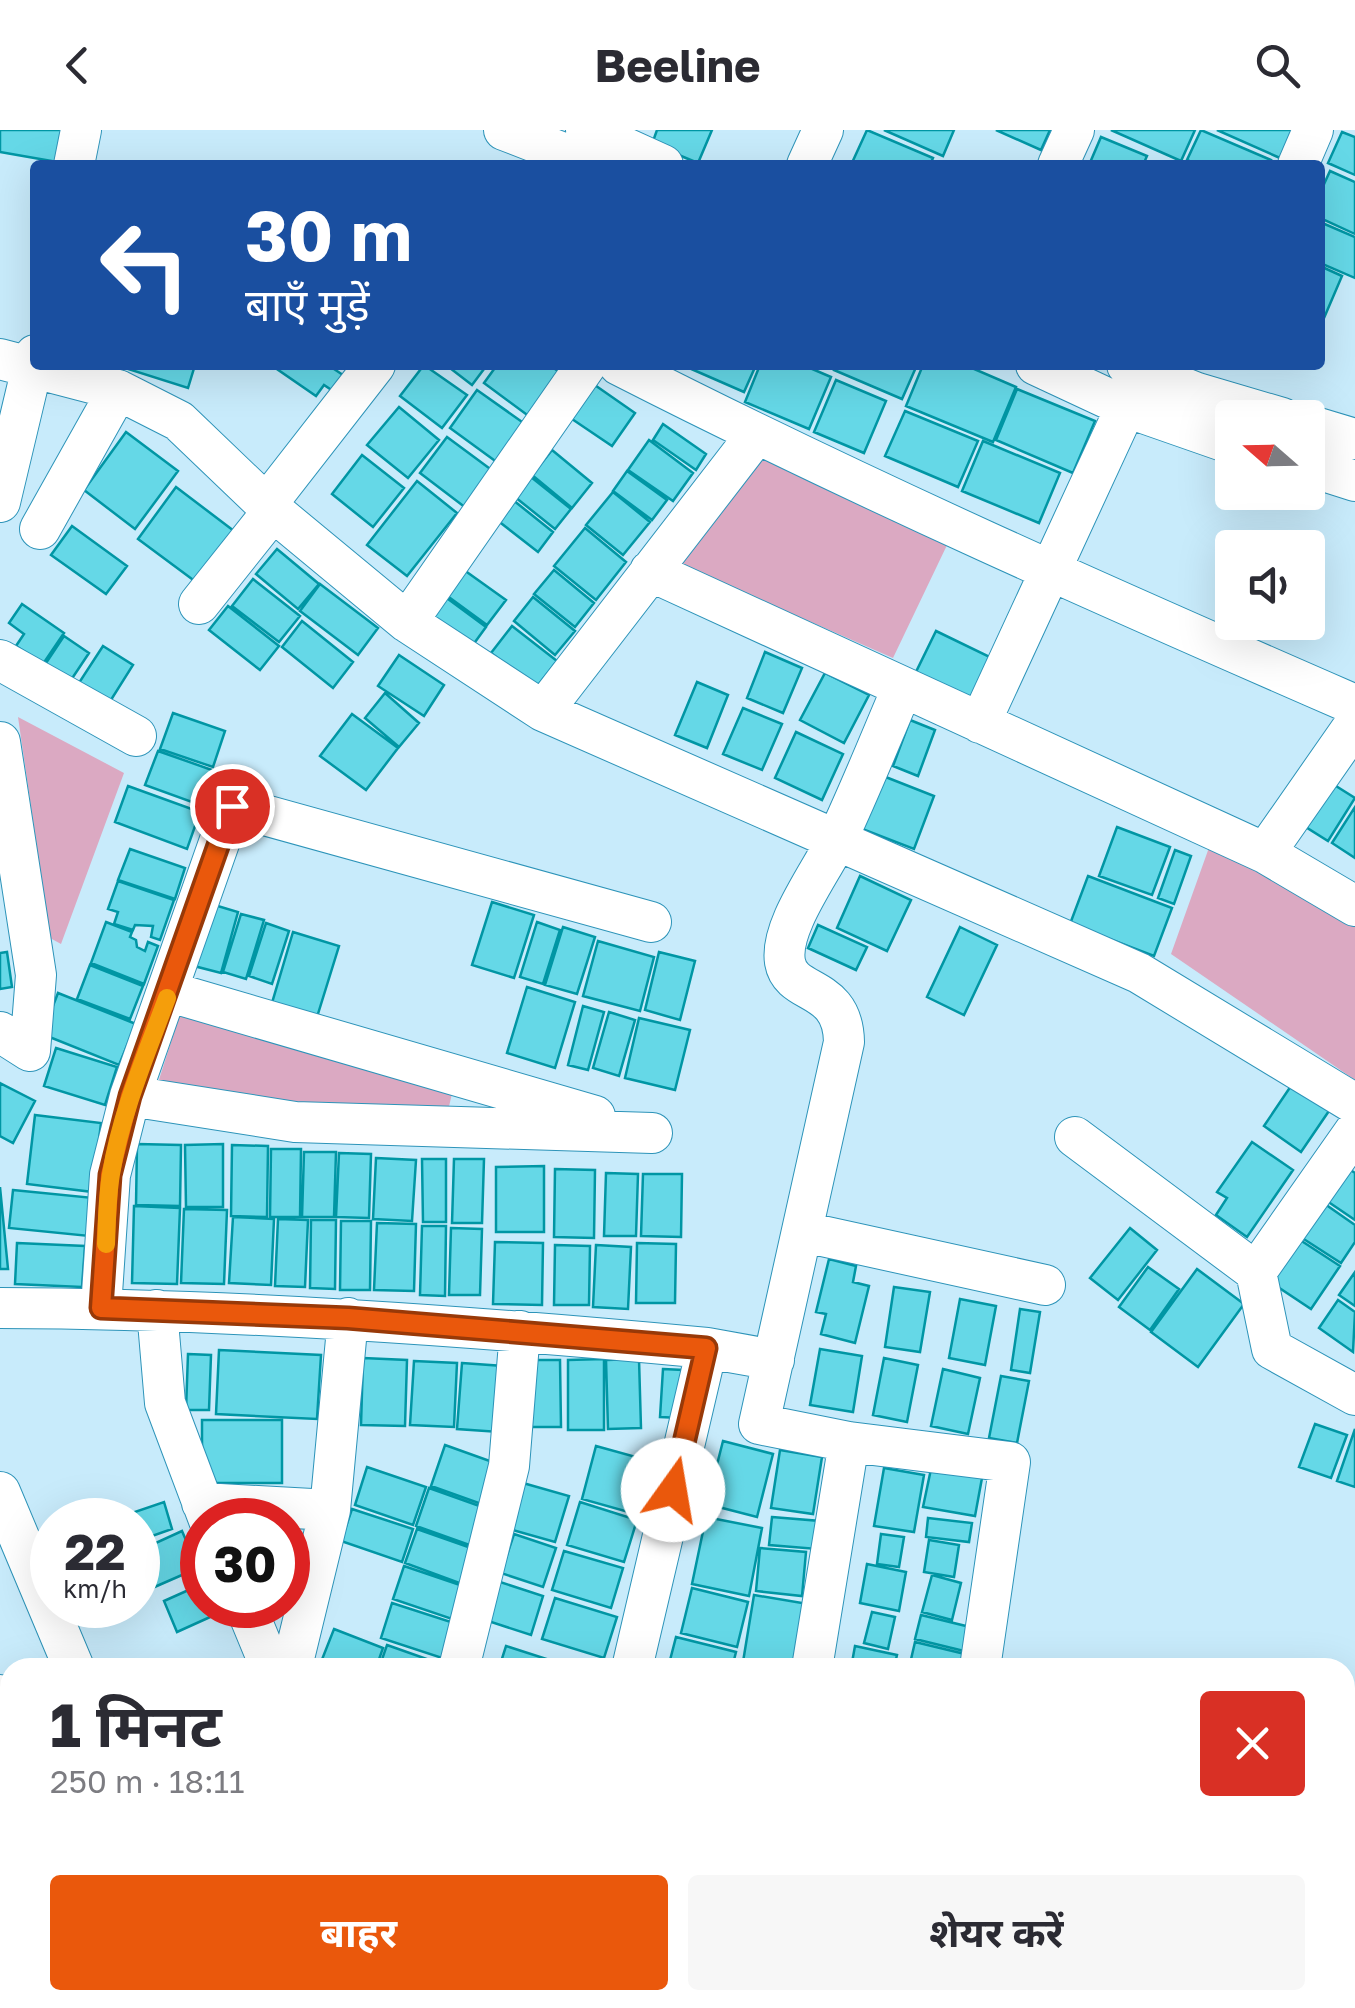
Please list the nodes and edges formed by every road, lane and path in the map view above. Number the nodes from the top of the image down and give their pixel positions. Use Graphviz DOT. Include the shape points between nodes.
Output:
graph roads {
  1 [pos="586,130"];
  2 [pos="823,130"];
  3 [pos="1074,130"];
  4 [pos="1313,130"];
  5 [pos="507,143"];
  6 [pos="632,153"];
  7 [pos="809,160"];
  8 [pos="1060,160"];
  9 [pos="1300,160"];
  10 [pos="23,360"];
  11 [pos="55,370"];
  12 [pos="371,370"];
  13 [pos="583,370"];
  14 [pos="629,370"];
  15 [pos="1047,370"];
  16 [pos="1138,370"];
  17 [pos="118,390"];
  18 [pos="1196,395"];
  19 [pos="1126,407"];
  20 [pos="1215,421"];
  21 [pos="1325,430"];
  22 [pos="756,434"];
  23 [pos="1355,439"];
  24 [pos="1325,471"];
  25 [pos="1355,480"];
  26 [pos="0,502"];
  27 [pos="270,508"];
  28 [pos="40,529"];
  29 [pos="650,571"];
  30 [pos="1050,572"];
  31 [pos="199,604"];
  32 [pos="407,622"];
  33 [pos="0,660"];
  34 [pos="902,689"];
  35 [pos="1355,705"];
  36 [pos="543,711"];
  37 [pos="980,723"];
  38 [pos="1355,724"];
  39 [pos="136,736"];
  40 [pos="0,742"];
  41 [pos="837,840"];
  42 [pos="1264,852"];
  43 [pos="1355,906"];
  44 [pos="651,922"];
  45 [pos="170,992"];
  46 [pos="0,1032"];
  47 [pos="130,1096"];
  48 [pos="1355,1104"];
  49 [pos="1355,1131"];
  50 [pos="1075,1136"];
  51 [pos="804,1232"];
  52 [pos="1256,1272"];
  53 [pos="1044,1285"];
  54 [pos="0,1308"];
  55 [pos="101,1308"];
  56 [pos="157,1310"];
  57 [pos="348,1318"];
  58 [pos="520,1331"];
  59 [pos="706,1348"];
  60 [pos="774,1360"];
  61 [pos="1355,1395"];
  62 [pos="849,1442"];
  63 [pos="0,1492"];
  64 [pos="201,1498"];
  65 [pos="310,1510"];
  66 [pos="330,1510"];
  67 [pos="254,1628"];
  68 [pos="70,1658"];
  69 [pos="267,1658"];
  70 [pos="294,1658"];
  71 [pos="461,1658"];
  72 [pos="634,1658"];
  73 [pos="814,1658"];
  74 [pos="981,1658"];
  1 -- 6 [label="street"];
  2 -- 7 [label="street"];
  3 -- 8 [label="street"];
  4 -- 9 [label="street"];
  5 -- 6 [label="street"];
  10 -- 26 [label="street"];
  11 -- 17 [label="street"];
  12 -- 27 [label="street"];
  13 -- 32 [label="street"];
  14 -- 22 [label="street"];
  15 -- 19 [label="street"];
  16 -- 18 [label="street"];
  17 -- 27 [label="street" via="179,422"];
  17 -- 28 [label="street"];
  18 -- 19 [label="street"];
  18 -- 20 [label="street"];
  19 -- 30 [label="street"];
  21 -- 23 [label="street"];
  22 -- 29 [label="street"];
  22 -- 30 [label="street"];
  24 -- 25 [label="street"];
  27 -- 31 [label="street"];
  27 -- 32 [label="street"];
  29 -- 34 [label="street"];
  29 -- 36 [label="street"];
  30 -- 35 [label="street"];
  30 -- 37 [label="street"];
  32 -- 36 [label="street"];
  33 -- 39 [label="street"];
  34 -- 37 [label="street"];
  34 -- 41 [label="street"];
  36 -- 41 [label="street"];
  37 -- 42 [label="street"];
  38 -- 42 [label="street"];
  40 -- 46 [label="street" via="36,974 30,1051"];
  41 -- 48 [label="street" via="1140,973"];
  41 -- 51 [label="street" via="792,923 784,959 788,973 838,1008 844,1023"];
  42 -- 43 [label="street"];
  44 -- 45 [label="street" via="232,806"];
  45 -- 47 [label="street"];
  45 -- 47 [label="street" via="652,1133 295,1122"];
  47 -- 55 [label="street" via="110,1175"];
  49 -- 52 [label="street"];
  50 -- 52 [label="street"];
  51 -- 53 [label="street"];
  51 -- 60 [label="street"];
  52 -- 61 [label="street" via="1272,1349"];
  54 -- 55 [label="street"];
  55 -- 56 [label="street"];
  56 -- 57 [label="street"];
  56 -- 64 [label="street" via="165,1403"];
  57 -- 58 [label="street"];
  57 -- 66 [label="street"];
  58 -- 59 [label="street"];
  58 -- 71 [label="street" via="509,1466"];
  59 -- 60 [label="street"];
  59 -- 72 [label="street"];
  60 -- 62 [label="street" via="759,1424"];
  62 -- 73 [label="street"];
  62 -- 74 [label="street" via="1010,1462"];
  63 -- 68 [label="street"];
  65 -- 66 [label="street"];
  66 -- 70 [label="street"];
  67 -- 69 [label="street"];
}
